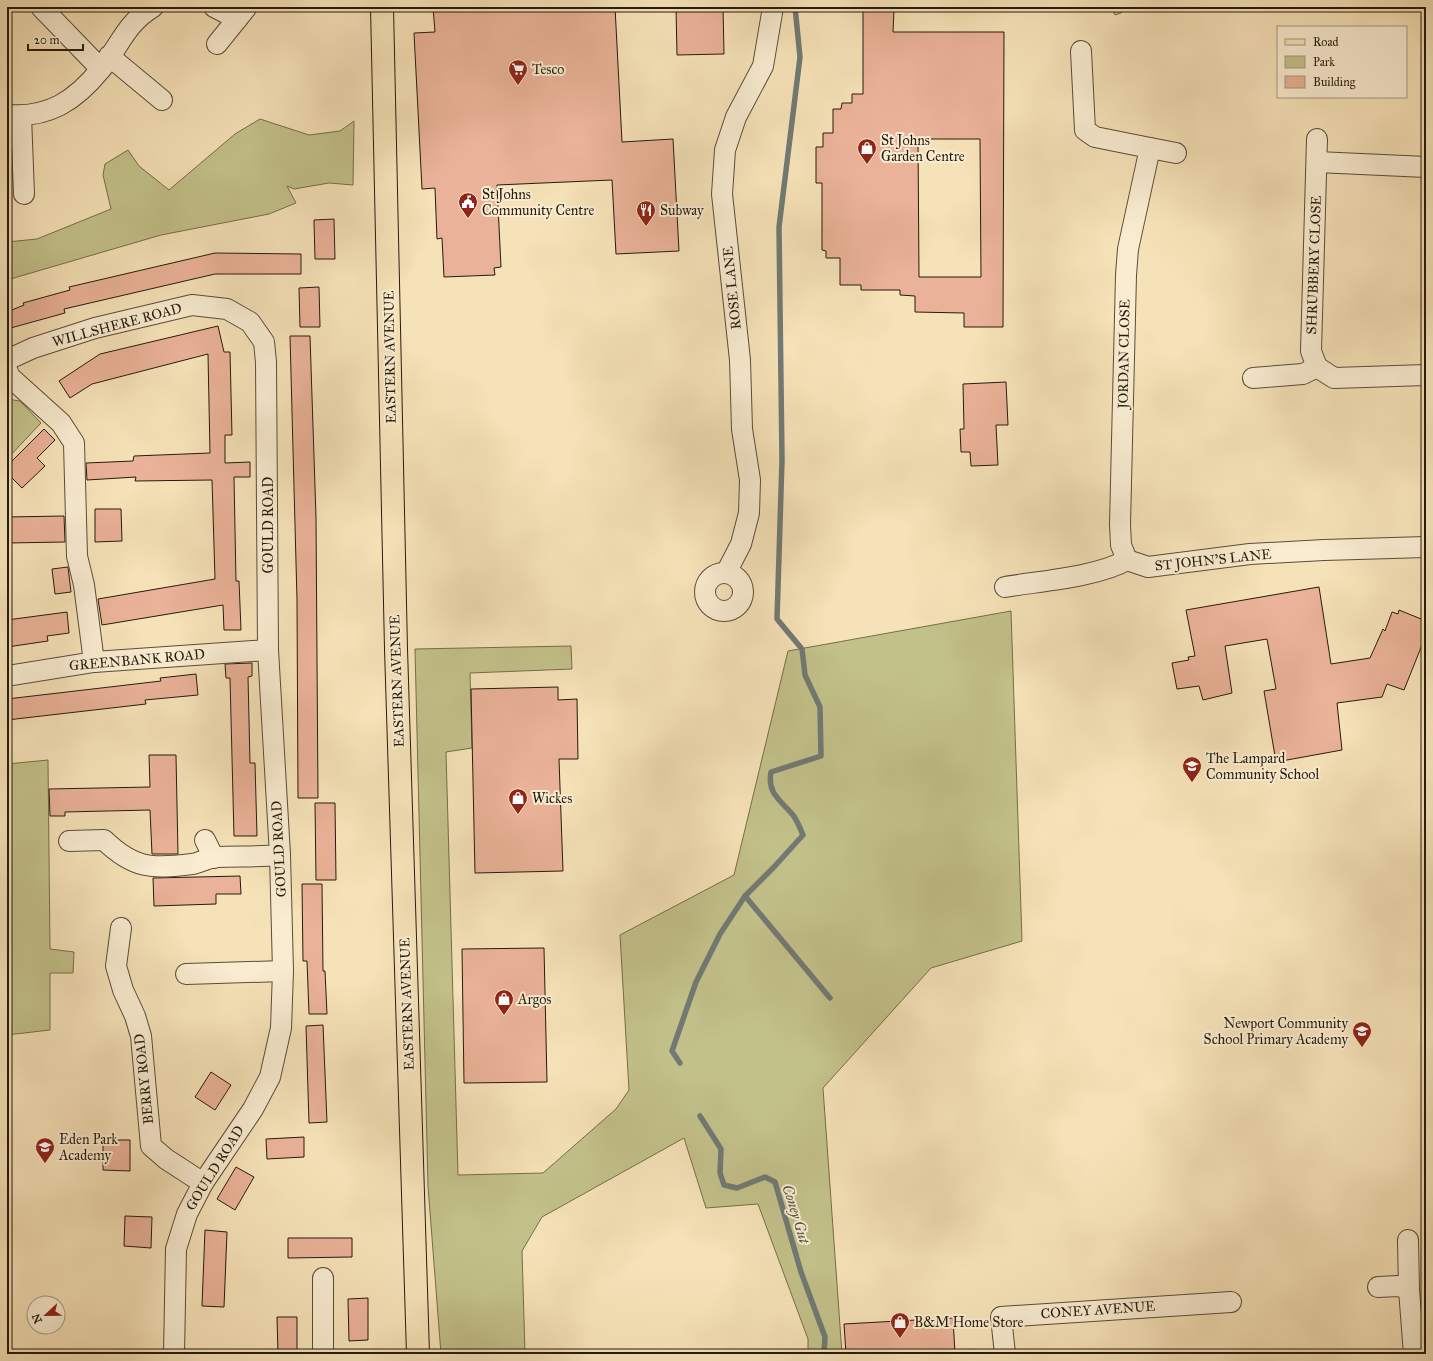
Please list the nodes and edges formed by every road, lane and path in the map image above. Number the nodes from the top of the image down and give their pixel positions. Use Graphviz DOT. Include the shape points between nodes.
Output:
graph roads {
  1 [pos="41,7"];
  2 [pos="153,7"];
  3 [pos="214,7"];
  4 [pos="382,7"];
  5 [pos="772,7"];
  6 [pos="217,44"];
  7 [pos="1081,50"];
  8 [pos="105,63"];
  9 [pos="162,100"];
  10 [pos="14,115"];
  11 [pos="1317,139"];
  12 [pos="1150,148"];
  13 [pos="1176,153"];
  14 [pos="1317,162"];
  15 [pos="1426,167"];
  16 [pos="24,194"];
  17 [pos="250,322"];
  18 [pos="7,360"];
  19 [pos="1317,367"];
  20 [pos="7,370"];
  21 [pos="1426,375"];
  22 [pos="1254,378"];
  23 [pos="1426,547"];
  24 [pos="1127,560"];
  25 [pos="726,573"];
  26 [pos="1005,587"];
  27 [pos="268,650"];
  28 [pos="94,662"];
  29 [pos="7,676"];
  30 [pos="205,840"];
  31 [pos="69,841"];
  32 [pos="280,855"];
  33 [pos="214,858"];
  34 [pos="121,928"];
  35 [pos="283,971"];
  36 [pos="186,974"];
  37 [pos="203,1183"];
  38 [pos="1408,1240"];
  39 [pos="323,1278"];
  40 [pos="1378,1288"];
  41 [pos="1409,1290"];
  42 [pos="1231,1302"];
  43 [pos="1418,1351"];
  44 [pos="174,1354"];
  45 [pos="323,1354"];
  46 [pos="418,1354"];
  47 [pos="1005,1354"];
  1 -- 8 [label="street"];
  2 -- 8 [label="street" via="129,26"];
  3 -- 6 [label="street" via="242,14"];
  4 -- 46 [label="main road, EASTERN AVENUE" via="396,649"];
  5 -- 25 [label="street, ROSE LANE" via="763,66 736,117 725,150 722,194 740,360 742,429 750,480 748,519 741,544"];
  7 -- 12 [label="street" via="1085,130 1095,137"];
  8 -- 9 [label="street"];
  8 -- 10 [label="street" via="70,101 46,112"];
  10 -- 16 [label="street"];
  11 -- 14 [label="street, SHRUBBERY CLOSE"];
  12 -- 13 [label="street"];
  12 -- 24 [label="street, JORDAN CLOSE" via="1128,249 1126,275 1120,524 1121,545"];
  14 -- 15 [label="street"];
  14 -- 19 [label="street, SHRUBBERY CLOSE" via="1311,350"];
  17 -- 18 [label="street, WILLSHERE ROAD" via="227,309 192,305 95,328 33,348"];
  17 -- 27 [label="street, GOULD ROAD" via="264,342 266,362"];
  19 -- 21 [label="street" via="1334,378"];
  19 -- 22 [label="street" via="1303,374"];
  20 -- 28 [label="street" via="10,377 61,423 74,443 77,556 84,585"];
  23 -- 24 [label="street, ST JOHN'S LANE" via="1250,554 1148,567"];
  24 -- 26 [label="street" via="1117,566 1080,575"];
  27 -- 28 [label="street, GREENBANK ROAD"];
  27 -- 32 [label="street, GOULD ROAD"];
  28 -- 29 [label="street, GREENBANK ROAD"];
  30 -- 33 [label="street"];
  31 -- 33 [label="street" via="104,840 118,854 138,865 193,864"];
  32 -- 33 [label="street"];
  32 -- 35 [label="street, GOULD ROAD"];
  34 -- 37 [label="street, BERRY ROAD" via="116,966 141,1036 151,1146 166,1160"];
  35 -- 36 [label="street"];
  35 -- 37 [label="street, GOULD ROAD" via="281,1028 270,1077 253,1110"];
  37 -- 44 [label="street, GOULD ROAD" via="187,1214 176,1249"];
  38 -- 41 [label="street"];
  39 -- 45 [label="street"];
  40 -- 41 [label="street" via="1399,1286"];
  41 -- 43 [label="street"];
  42 -- 47 [label="street, CONEY AVENUE" via="1001,1317"];
}
